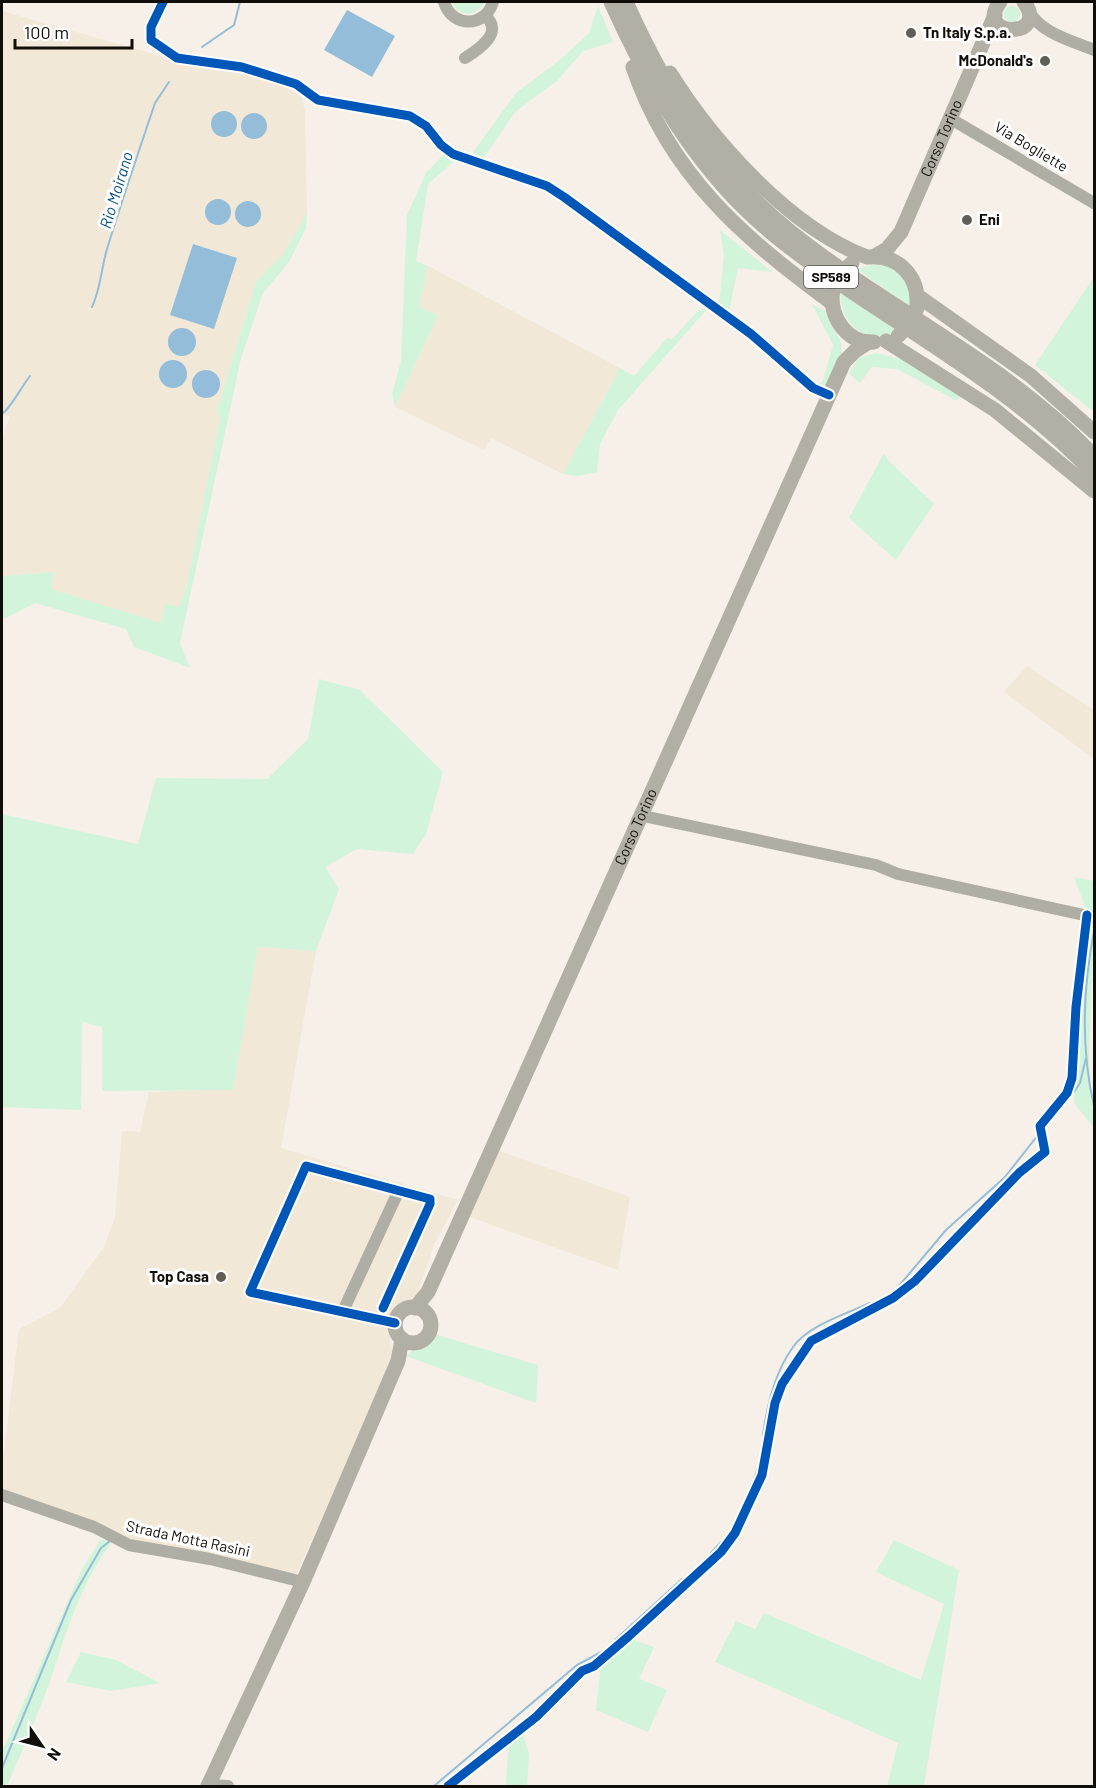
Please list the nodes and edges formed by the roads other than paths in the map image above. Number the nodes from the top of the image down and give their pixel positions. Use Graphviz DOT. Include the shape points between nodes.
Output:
graph roads {
  1 [pos="162,2"];
  2 [pos="493,2"];
  3 [pos="611,2"];
  4 [pos="626,2"];
  5 [pos="444,4"];
  6 [pos="1027,6"];
  7 [pos="997,8"];
  8 [pos="485,16"];
  9 [pos="1043,28"];
  10 [pos="631,30"];
  11 [pos="1013,30"];
  12 [pos="984,45"];
  13 [pos="1095,50"];
  14 [pos="465,58"];
  15 [pos="951,119"];
  16 [pos="1095,203"];
  17 [pos="901,232"];
  18 [pos="871,256"];
  19 [pos="907,271"];
  20 [pos="832,298"];
  21 [pos="918,302"];
  22 [pos="843,329"];
  23 [pos="892,339"];
  24 [pos="869,342"];
  25 [pos="844,362"];
  26 [pos="829,394"];
  27 [pos="1095,432"];
  28 [pos="1095,456"];
  29 [pos="1095,474"];
  30 [pos="1095,491"];
  31 [pos="643,816"];
  32 [pos="1090,916"];
  33 [pos="399,1190"];
  34 [pos="383,1308"];
  35 [pos="344,1311"];
  36 [pos="421,1311"];
  37 [pos="395,1323"];
  38 [pos="407,1341"];
  39 [pos="2,1496"];
  40 [pos="303,1582"];
  41 [pos="209,1786"];
  42 [pos="228,1786"];
  43 [pos="448,1786"];
  1 -- 26 [label="street" via="151,40 177,58 242,67 296,84 310,97 410,116 426,126 453,154 547,186 751,334 813,388"];
  2 -- 8 [label="street"];
  3 -- 10 [label="main road, SP589"];
  4 -- 10 [label="main road, SP589"];
  5 -- 8 [label="street" via="450,15 463,22"];
  6 -- 9 [label="street" via="1034,21"];
  6 -- 11 [label="main road" via="1027,22"];
  7 -- 11 [label="main road" via="999,25"];
  7 -- 12 [label="main road, Corso Torino"];
  8 -- 14 [label="street" via="491,25 490,37"];
  9 -- 11 [label="street"];
  9 -- 13 [label="street"];
  10 -- 18 [label="main road" via="751,173 818,230 843,246"];
  10 -- 20 [label="main road" via="628,54 645,97 695,181 744,235"];
  10 -- 28 [label="main road, SP589" via="703,142 769,214 818,254 1013,386"];
  10 -- 29 [label="main road, SP589" via="678,129 718,182 744,208 812,264 1008,398"];
  11 -- 12 [label="main road"];
  12 -- 15 [label="main road, Corso Torino"];
  15 -- 16 [label="street, Via Bogliette"];
  15 -- 17 [label="main road, Corso Torino"];
  17 -- 18 [label="main road, Corso Torino" via="887,249"];
  17 -- 19 [label="main road"];
  18 -- 19 [label="main road" via="893,260"];
  18 -- 20 [label="main road, bridge" via="852,263 839,275"];
  19 -- 21 [label="main road" via="915,282"];
  20 -- 22 [label="main road"];
  21 -- 23 [label="main road, bridge" via="910,324"];
  21 -- 27 [label="main road" via="1031,376"];
  22 -- 24 [label="main road"];
  22 -- 25 [label="main road"];
  23 -- 24 [label="main road"];
  23 -- 30 [label="main road" via="1037,441"];
  24 -- 25 [label="main road"];
  25 -- 26 [label="main road, Corso Torino"];
  26 -- 31 [label="main road, Corso Torino"];
  31 -- 32 [label="street" via="876,865 898,874"];
  31 -- 36 [label="main road, Corso Torino"];
  32 -- 43 [label="street" via="1076,1006 1072,1078 1067,1093 1041,1131 1045,1152 1019,1173 915,1281 893,1298 811,1341 782,1384 762,1475 735,1533 721,1552 594,1666 582,1671 536,1717"];
  33 -- 34 [label="street" via="431,1201"];
  33 -- 35 [label="street"];
  33 -- 35 [label="street" via="306,1166 250,1292"];
  35 -- 37 [label="street"];
  36 -- 37 [label="main road" via="403,1310"];
  36 -- 38 [label="main road" via="431,1324 430,1332 423,1340"];
  37 -- 38 [label="main road" via="396,1332"];
  38 -- 40 [label="main road"];
  39 -- 40 [label="street, Strada Motta Rasini" via="94,1527 129,1545 210,1559"];
  40 -- 41 [label="main road"];
  41 -- 42 [label="street"];
}
